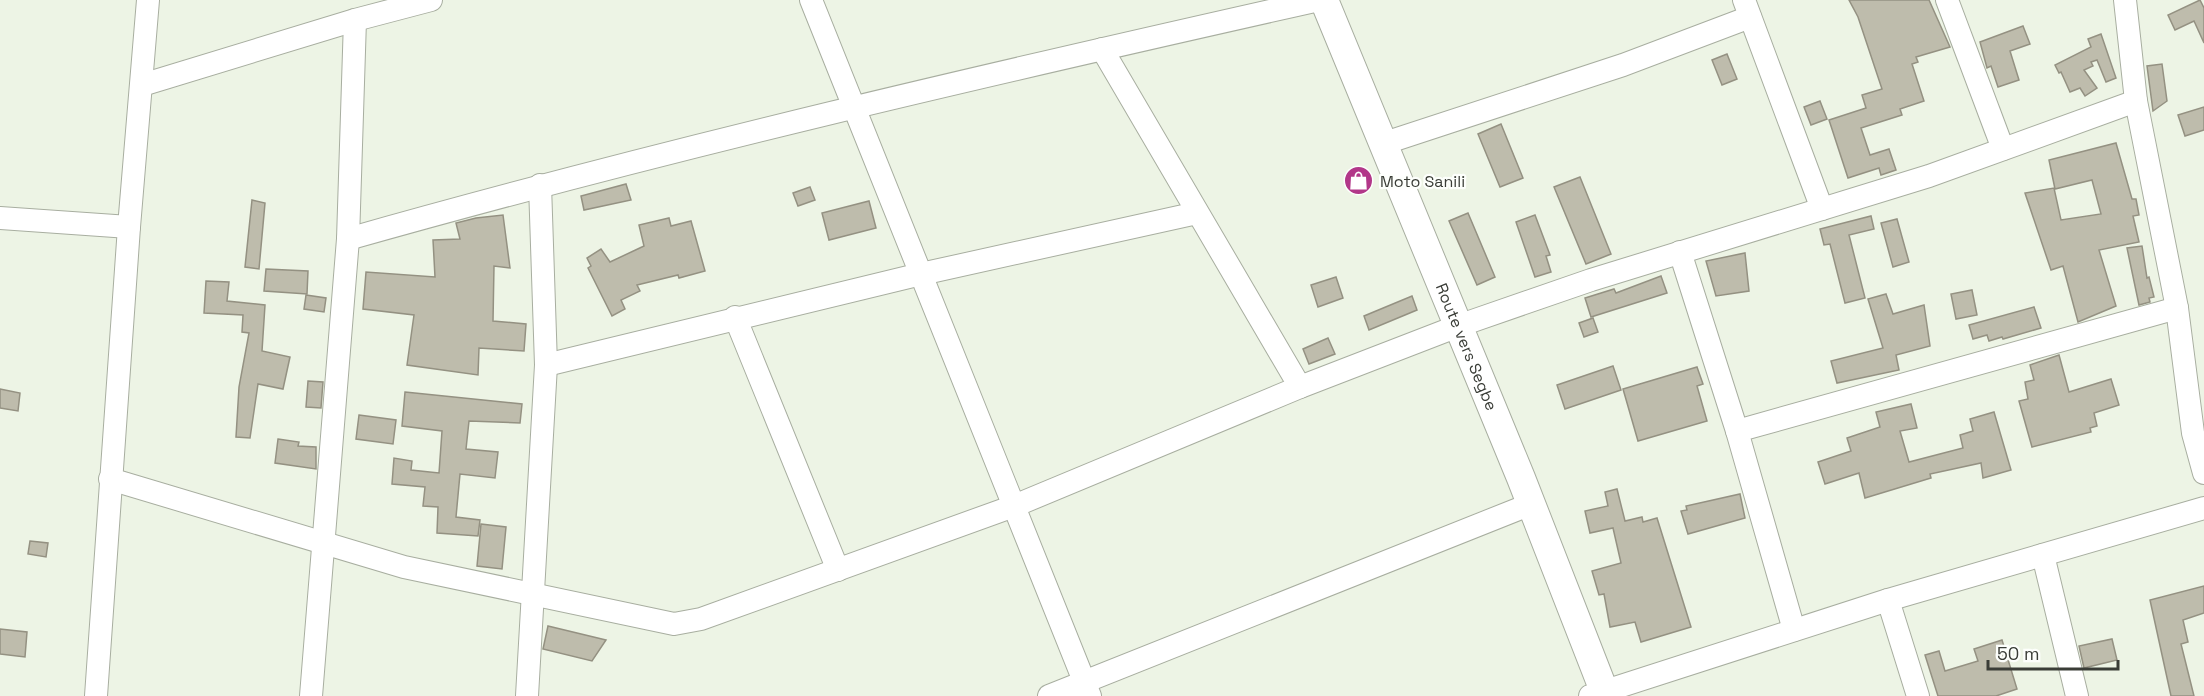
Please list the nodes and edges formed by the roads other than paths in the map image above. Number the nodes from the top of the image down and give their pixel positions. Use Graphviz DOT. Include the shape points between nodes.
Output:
graph roads {
  1 [pos="148,0"];
  2 [pos="431,0"];
  3 [pos="811,0"];
  4 [pos="1319,0"];
  5 [pos="1324,0"];
  6 [pos="1947,0"];
  7 [pos="2125,0"];
  8 [pos="1747,9"];
  9 [pos="355,20"];
  10 [pos="1102,49"];
  11 [pos="142,86"];
  12 [pos="2136,101"];
  13 [pos="854,106"];
  14 [pos="1382,144"];
  15 [pos="2003,149"];
  16 [pos="540,185"];
  17 [pos="1822,209"];
  18 [pos="1197,213"];
  19 [pos="0,218"];
  20 [pos="129,227"];
  21 [pos="348,239"];
  22 [pos="1680,252"];
  23 [pos="921,274"];
  24 [pos="2176,308"];
  25 [pos="735,317"];
  26 [pos="1458,326"];
  27 [pos="546,364"];
  28 [pos="1300,387"];
  29 [pos="1737,431"];
  30 [pos="2204,473"];
  31 [pos="110,479"];
  32 [pos="1531,504"];
  33 [pos="1014,506"];
  34 [pos="2204,508"];
  35 [pos="323,545"];
  36 [pos="2043,555"];
  37 [pos="838,570"];
  38 [pos="532,594"];
  39 [pos="1888,600"];
  40 [pos="1794,630"];
  41 [pos="1087,688"];
  42 [pos="1600,694"];
  43 [pos="96,696"];
  44 [pos="311,696"];
  45 [pos="527,696"];
  46 [pos="1049,696"];
  47 [pos="1918,696"];
  48 [pos="2077,696"];
  1 -- 11 [label="street"];
  2 -- 9 [label="street"];
  3 -- 13 [label="street"];
  4 -- 10 [label="street"];
  5 -- 14 [label="main road, Route vers Segbe"];
  6 -- 15 [label="street"];
  7 -- 12 [label="street"];
  8 -- 14 [label="street" via="1632,61"];
  8 -- 17 [label="street"];
  9 -- 11 [label="street"];
  9 -- 21 [label="street"];
  10 -- 13 [label="street"];
  10 -- 18 [label="street"];
  11 -- 20 [label="street"];
  12 -- 15 [label="street"];
  12 -- 24 [label="street"];
  13 -- 16 [label="street"];
  13 -- 23 [label="street"];
  14 -- 26 [label="main road, Route vers Segbe"];
  15 -- 17 [label="street"];
  16 -- 21 [label="street"];
  16 -- 27 [label="street"];
  17 -- 22 [label="street"];
  18 -- 23 [label="street"];
  18 -- 28 [label="street"];
  19 -- 20 [label="street"];
  20 -- 31 [label="street"];
  21 -- 35 [label="street"];
  22 -- 26 [label="street"];
  22 -- 29 [label="street"];
  23 -- 25 [label="street"];
  23 -- 33 [label="street"];
  24 -- 29 [label="street"];
  24 -- 30 [label="street" via="2188,405"];
  25 -- 27 [label="street"];
  25 -- 37 [label="street"];
  26 -- 28 [label="street"];
  26 -- 32 [label="main road, Route vers Segbe"];
  27 -- 38 [label="street"];
  28 -- 33 [label="street"];
  29 -- 40 [label="street"];
  31 -- 35 [label="street"];
  31 -- 43 [label="street"];
  32 -- 41 [label="street"];
  32 -- 42 [label="main road, Route vers Segbe"];
  33 -- 37 [label="street"];
  33 -- 41 [label="street"];
  34 -- 36 [label="street"];
  35 -- 38 [label="street"];
  35 -- 44 [label="street"];
  36 -- 39 [label="street"];
  36 -- 48 [label="street"];
  37 -- 38 [label="street" via="681,624"];
  38 -- 45 [label="street"];
  39 -- 40 [label="street"];
  39 -- 47 [label="street"];
  40 -- 42 [label="street"];
  41 -- 46 [label="street"];
}
